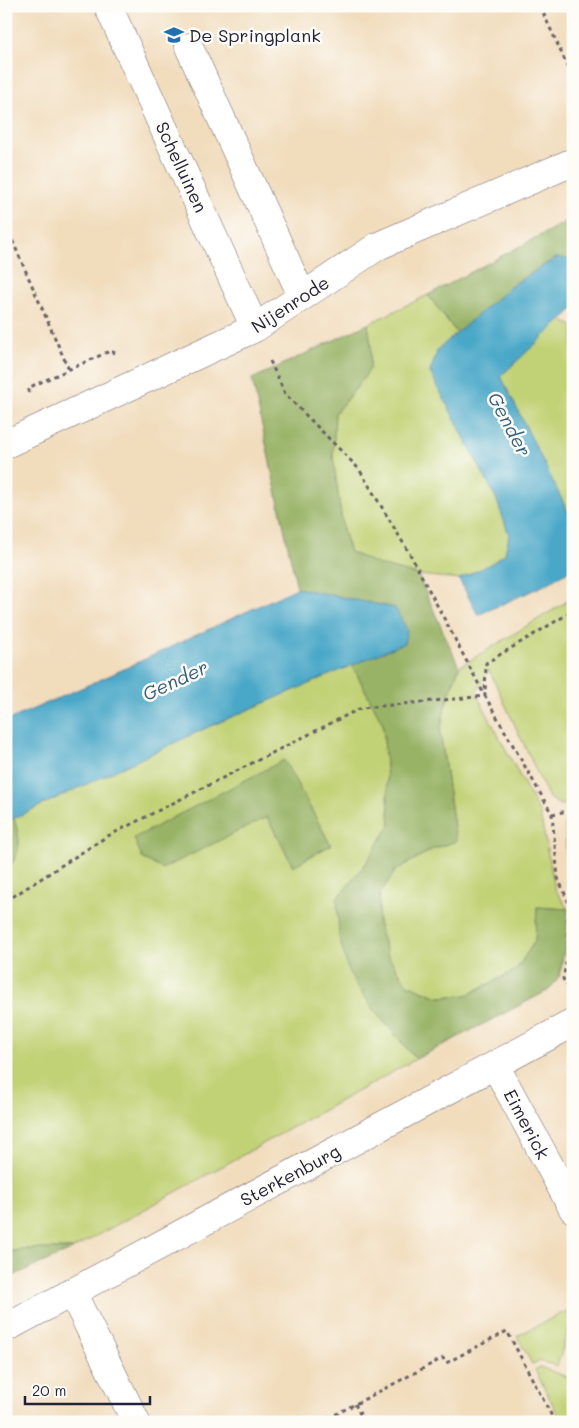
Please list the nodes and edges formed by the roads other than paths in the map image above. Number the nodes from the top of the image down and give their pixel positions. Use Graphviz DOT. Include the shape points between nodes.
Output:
graph roads {
  1 [pos="108,6"];
  2 [pos="189,47"];
  3 [pos="573,162"];
  4 [pos="302,296"];
  5 [pos="255,328"];
  6 [pos="6,444"];
  7 [pos="573,1022"];
  8 [pos="495,1065"];
  9 [pos="573,1209"];
  10 [pos="72,1292"];
  11 [pos="6,1328"];
  12 [pos="136,1422"];
  1 -- 5 [label="street, Schelluinen"];
  2 -- 4 [label="street"];
  3 -- 4 [label="street, Nijenrode" via="378,246"];
  4 -- 5 [label="street, Nijenrode"];
  5 -- 6 [label="street, Nijenrode"];
  7 -- 8 [label="street, Sterkenburg"];
  8 -- 9 [label="street, Eimerick"];
  8 -- 10 [label="street, Sterkenburg"];
  10 -- 11 [label="street, Sterkenburg"];
  10 -- 12 [label="street"];
}
